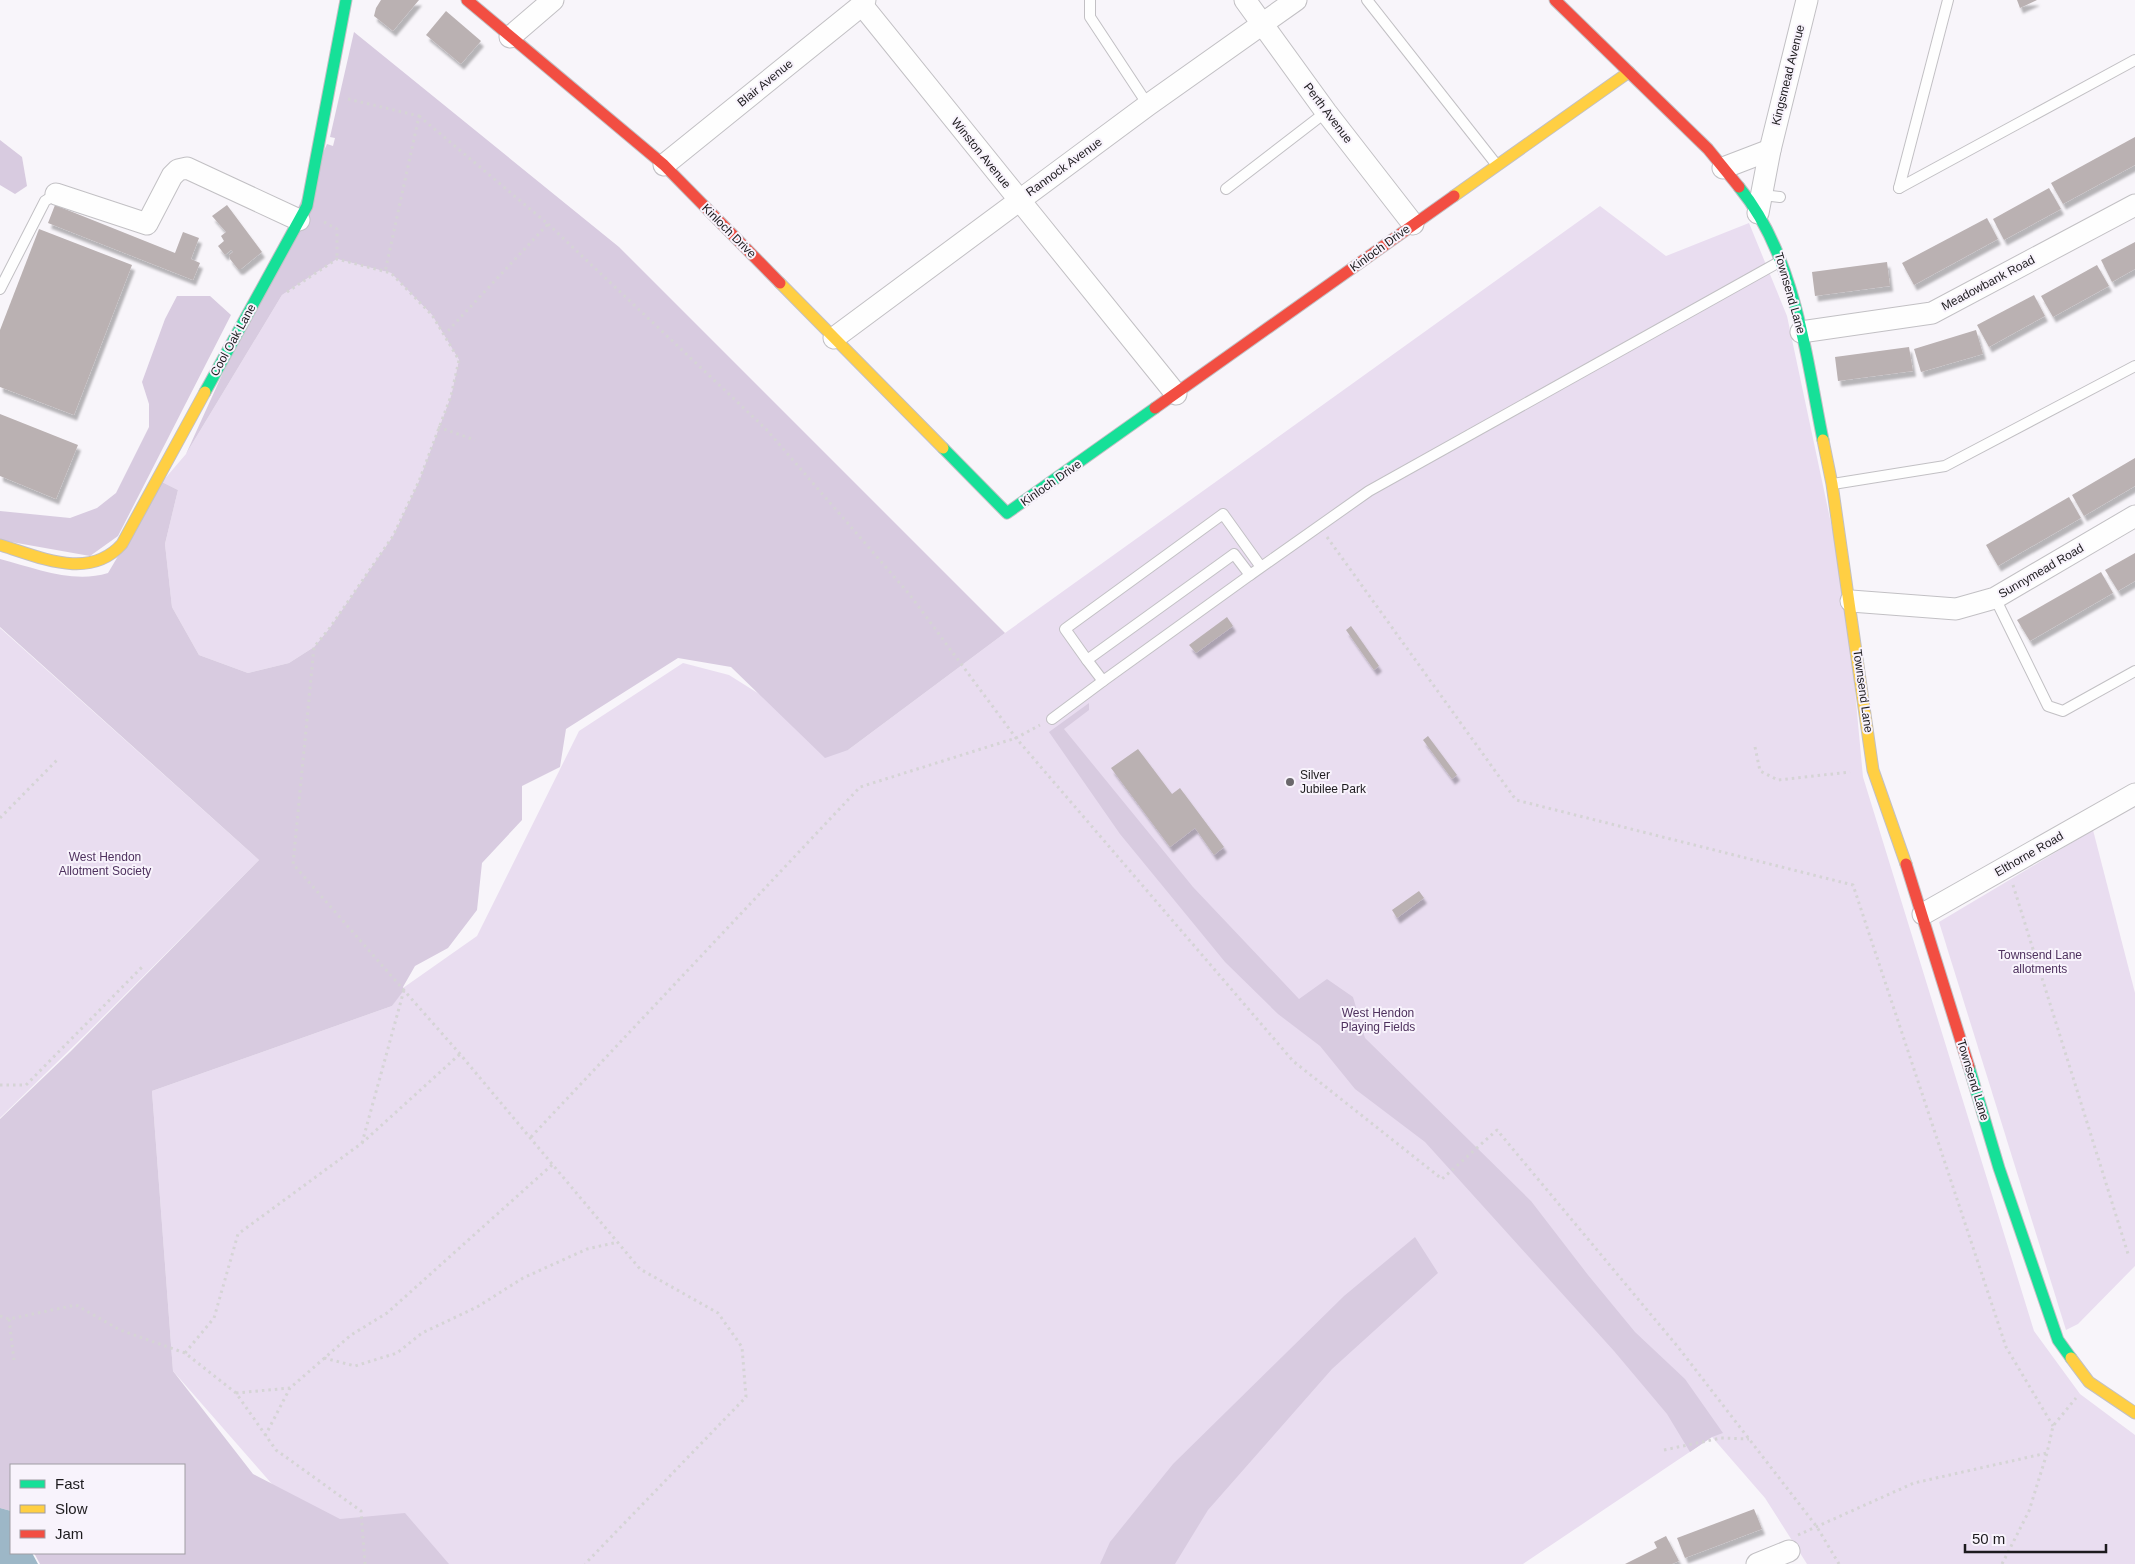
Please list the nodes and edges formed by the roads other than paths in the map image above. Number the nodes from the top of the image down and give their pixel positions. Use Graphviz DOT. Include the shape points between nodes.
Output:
graph roads {
  1 [pos="346,0"];
  2 [pos="467,0"];
  3 [pos="553,0"];
  4 [pos="1090,0"];
  5 [pos="1245,0"];
  6 [pos="1296,0"];
  7 [pos="1367,0"];
  8 [pos="1555,0"];
  9 [pos="1807,0"];
  10 [pos="1948,0"];
  11 [pos="863,3"];
  12 [pos="1263,23"];
  13 [pos="510,37"];
  14 [pos="2135,60"];
  15 [pos="1629,72"];
  16 [pos="1148,105"];
  17 [pos="1326,112"];
  18 [pos="1770,150"];
  19 [pos="664,165"];
  20 [pos="1496,165"];
  21 [pos="1724,168"];
  22 [pos="1226,189"];
  23 [pos="56,194"];
  24 [pos="1019,200"];
  25 [pos="1767,202"];
  26 [pos="2135,205"];
  27 [pos="310,220"];
  28 [pos="1413,224"];
  29 [pos="1782,261"];
  30 [pos="0,289"];
  31 [pos="1801,332"];
  32 [pos="834,338"];
  33 [pos="2135,366"];
  34 [pos="1176,394"];
  35 [pos="1832,484"];
  36 [pos="2135,516"];
  37 [pos="0,545"];
  38 [pos="1261,567"];
  39 [pos="1250,575"];
  40 [pos="1995,598"];
  41 [pos="1851,601"];
  42 [pos="1087,660"];
  43 [pos="2135,671"];
  44 [pos="1103,680"];
  45 [pos="1052,719"];
  46 [pos="2135,794"];
  47 [pos="1923,914"];
  48 [pos="2135,1413"];
  49 [pos="1789,1551"];
  50 [pos="1757,1564"];
  1 -- 27 [label="street, Cool Oak Lane" via="312,189"];
  2 -- 13 [label="street, Kinloch Drive"];
  3 -- 13 [label="street"];
  4 -- 16 [label="lane" via="1090,17"];
  5 -- 12 [label="street, Perth Avenue"];
  6 -- 12 [label="street, Rannock Avenue"];
  7 -- 20 [label="lane"];
  8 -- 15 [label="street, Townsend Lane"];
  9 -- 18 [label="street, Kingsmead Avenue"];
  10 -- 14 [label="lane" via="1899,188"];
  11 -- 19 [label="street, Blair Avenue"];
  11 -- 24 [label="street, Winston Avenue"];
  12 -- 16 [label="street, Rannock Avenue"];
  12 -- 17 [label="street, Perth Avenue"];
  13 -- 19 [label="street, Kinloch Drive"];
  15 -- 20 [label="street, Kinloch Drive"];
  15 -- 21 [label="street, Townsend Lane"];
  16 -- 24 [label="street, Rannock Avenue"];
  17 -- 22 [label="lane"];
  17 -- 28 [label="street, Perth Avenue"];
  18 -- 21 [label="street"];
  18 -- 25 [label="street, Kingsmead Avenue"];
  19 -- 32 [label="street, Kinloch Drive"];
  20 -- 28 [label="street, Kinloch Drive"];
  21 -- 25 [label="street, Townsend Lane"];
  23 -- 27 [label="street" via="147,224 172,176 187,168"];
  23 -- 30 [label="lane" via="45,201"];
  24 -- 32 [label="street, Rannock Avenue"];
  24 -- 34 [label="street, Winston Avenue"];
  25 -- 29 [label="street, Townsend Lane"];
  26 -- 31 [label="street, Meadowbank Road" via="1932,313"];
  27 -- 37 [label="street, Cool Oak Lane" via="122,544 111,556 86,564 68,563"];
  28 -- 34 [label="street, Kinloch Drive"];
  29 -- 31 [label="street, Townsend Lane"];
  29 -- 38 [label="lane" via="1369,491"];
  31 -- 35 [label="street, Townsend Lane"];
  32 -- 34 [label="street, Kinloch Drive" via="1007,513"];
  33 -- 35 [label="lane" via="1945,466"];
  35 -- 41 [label="street, Townsend Lane"];
  36 -- 40 [label="street, Sunnymead Road"];
  38 -- 39 [label="lane"];
  38 -- 42 [label="lane" via="1223,514 1066,629"];
  39 -- 42 [label="lane" via="1234,554"];
  39 -- 44 [label="lane"];
  40 -- 41 [label="street, Sunnymead Road" via="1956,609"];
  40 -- 43 [label="lane" via="2048,706 2063,711"];
  41 -- 47 [label="street, Townsend Lane" via="1873,770"];
  42 -- 44 [label="lane"];
  44 -- 45 [label="lane"];
  46 -- 47 [label="street, Elthorne Road"];
  47 -- 48 [label="street, Townsend Lane" via="1999,1168 2058,1340 2089,1382"];
  49 -- 50 [label="street"];
}
